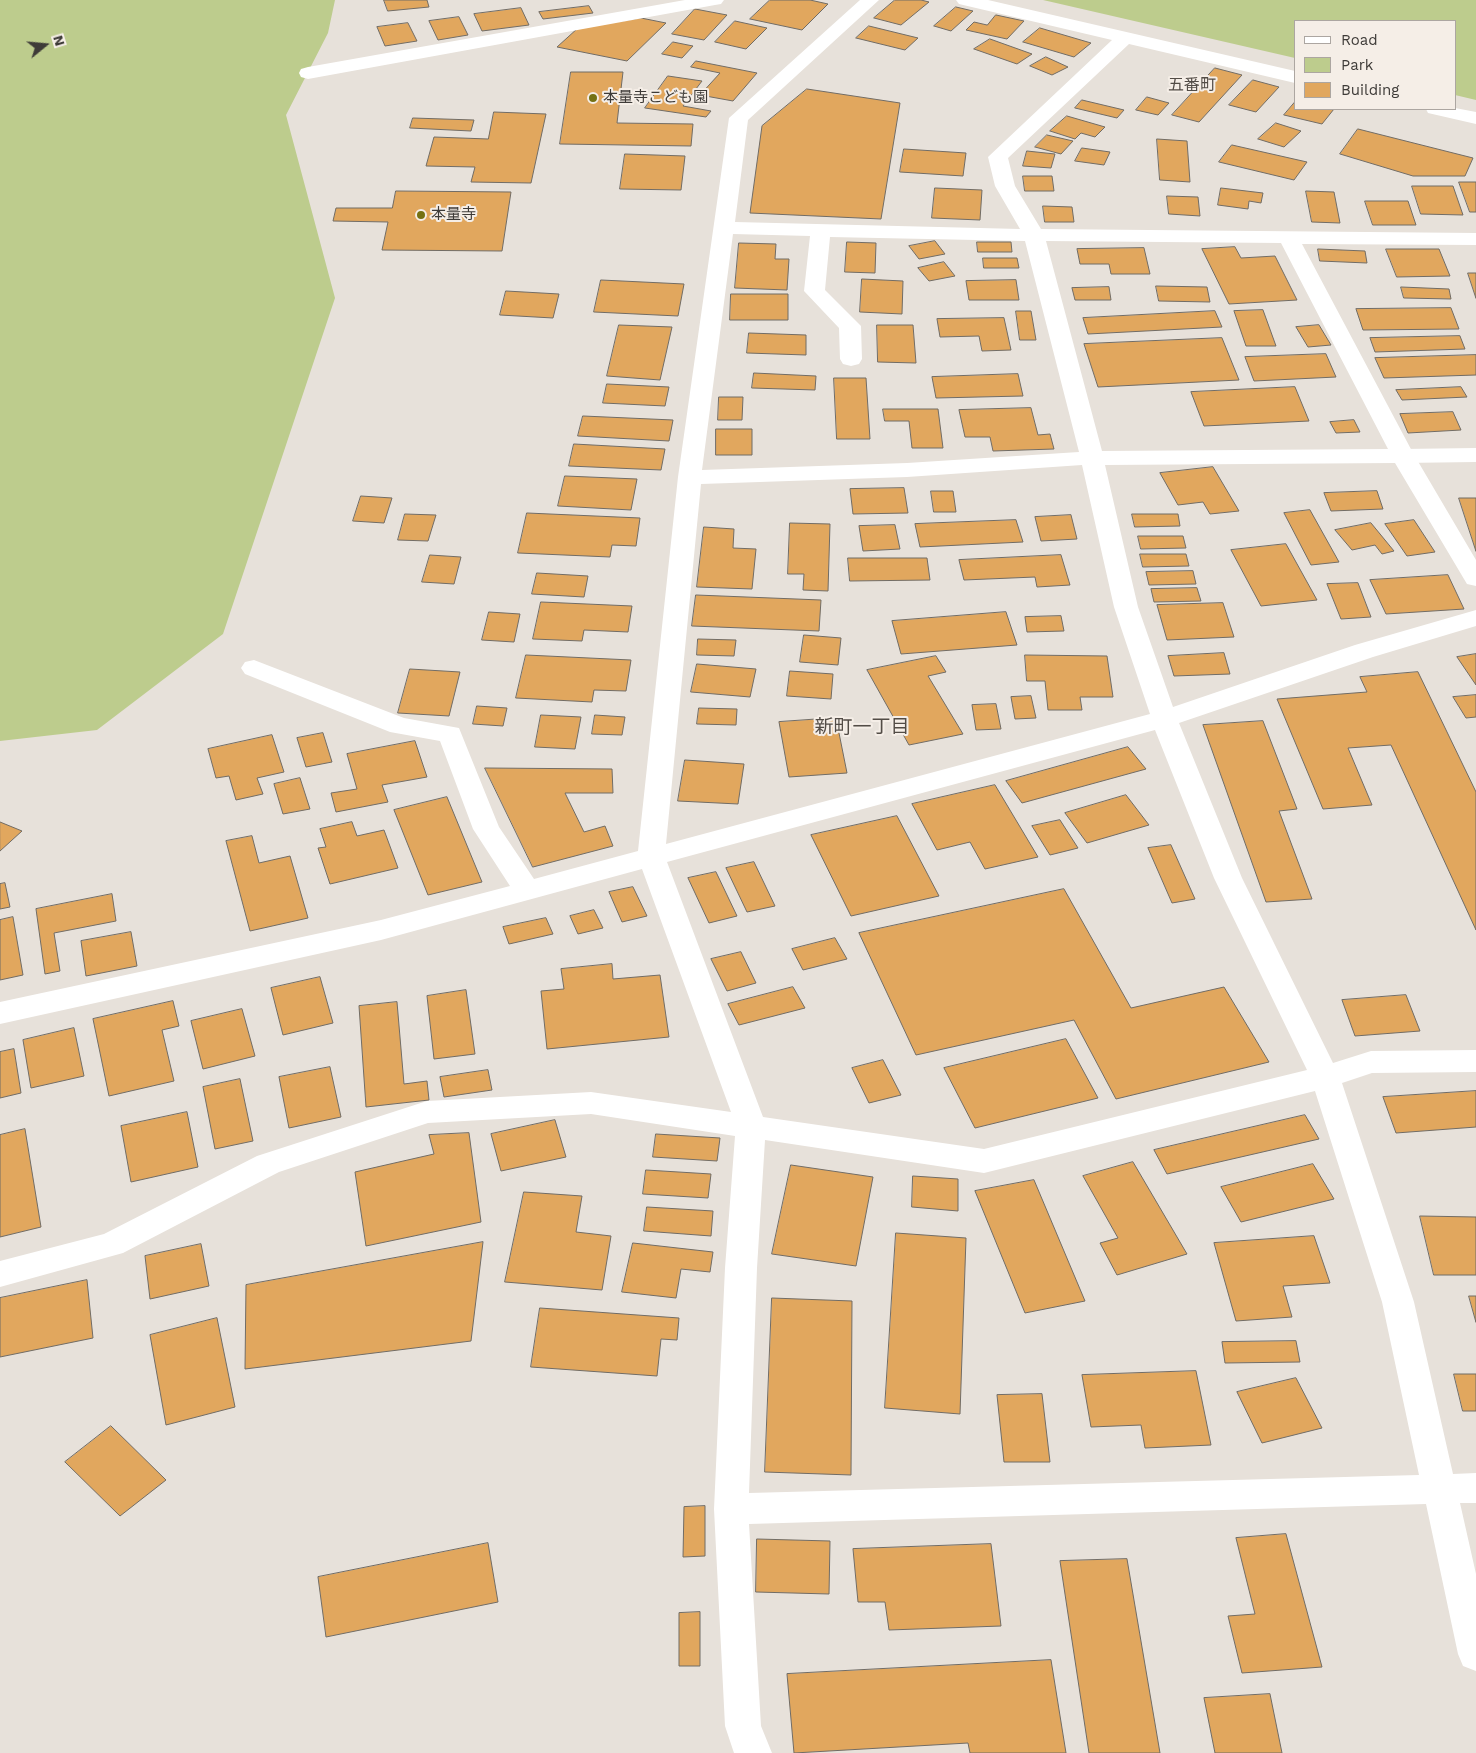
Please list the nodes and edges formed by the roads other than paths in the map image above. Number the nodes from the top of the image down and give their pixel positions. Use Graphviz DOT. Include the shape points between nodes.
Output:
graph roads {
  1 [pos="715,0"];
  2 [pos="870,0"];
  3 [pos="965,0"];
  4 [pos="1125,38"];
  5 [pos="308,73"];
  6 [pos="1294,77"];
  7 [pos="1440,110"];
  8 [pos="1476,118"];
  9 [pos="723,228"];
  10 [pos="822,230"];
  11 [pos="1034,235"];
  12 [pos="1288,237"];
  13 [pos="1476,239"];
  14 [pos="851,359"];
  15 [pos="1476,455"];
  16 [pos="1402,456"];
  17 [pos="1092,458"];
  18 [pos="690,477"];
  19 [pos="1476,579"];
  20 [pos="1476,618"];
  21 [pos="254,668"];
  22 [pos="1164,719"];
  23 [pos="651,856"];
  24 [pos="527,890"];
  25 [pos="0,1013"];
  26 [pos="1476,1061"];
  27 [pos="1325,1077"];
  28 [pos="751,1126"];
  29 [pos="0,1274"];
  30 [pos="1476,1488"];
  31 [pos="1439,1490"];
  32 [pos="731,1509"];
  33 [pos="1476,1654"];
  34 [pos="752,1753"];
  1 -- 5 [label="street"];
  2 -- 9 [label="street" via="739,118"];
  3 -- 4 [label="street"];
  4 -- 6 [label="street"];
  4 -- 11 [label="street" via="998,157 1005,186"];
  7 -- 8 [label="street"];
  9 -- 10 [label="street"];
  9 -- 18 [label="street"];
  10 -- 11 [label="street"];
  10 -- 14 [label="street" via="814,291 850,326"];
  11 -- 12 [label="street"];
  11 -- 17 [label="street"];
  12 -- 13 [label="street"];
  12 -- 16 [label="street"];
  15 -- 16 [label="street"];
  16 -- 17 [label="street"];
  16 -- 19 [label="street"];
  17 -- 18 [label="street" via="907,470"];
  17 -- 22 [label="street" via="1126,607"];
  18 -- 23 [label="street"];
  20 -- 22 [label="street" via="1364,651"];
  21 -- 24 [label="street" via="399,726 450,734 486,829"];
  22 -- 23 [label="street"];
  22 -- 27 [label="street" via="1228,878"];
  23 -- 24 [label="street"];
  23 -- 28 [label="street"];
  24 -- 25 [label="street" via="382,930"];
  26 -- 27 [label="street" via="1371,1062"];
  27 -- 28 [label="street" via="984,1161"];
  27 -- 31 [label="street" via="1398,1302"];
  28 -- 29 [label="street" via="591,1103 427,1112 268,1164 112,1244"];
  28 -- 32 [label="street" via="741,1268"];
  30 -- 31 [label="street"];
  31 -- 32 [label="street"];
  31 -- 33 [label="street"];
  32 -- 34 [label="street" via="743,1726"];
}
